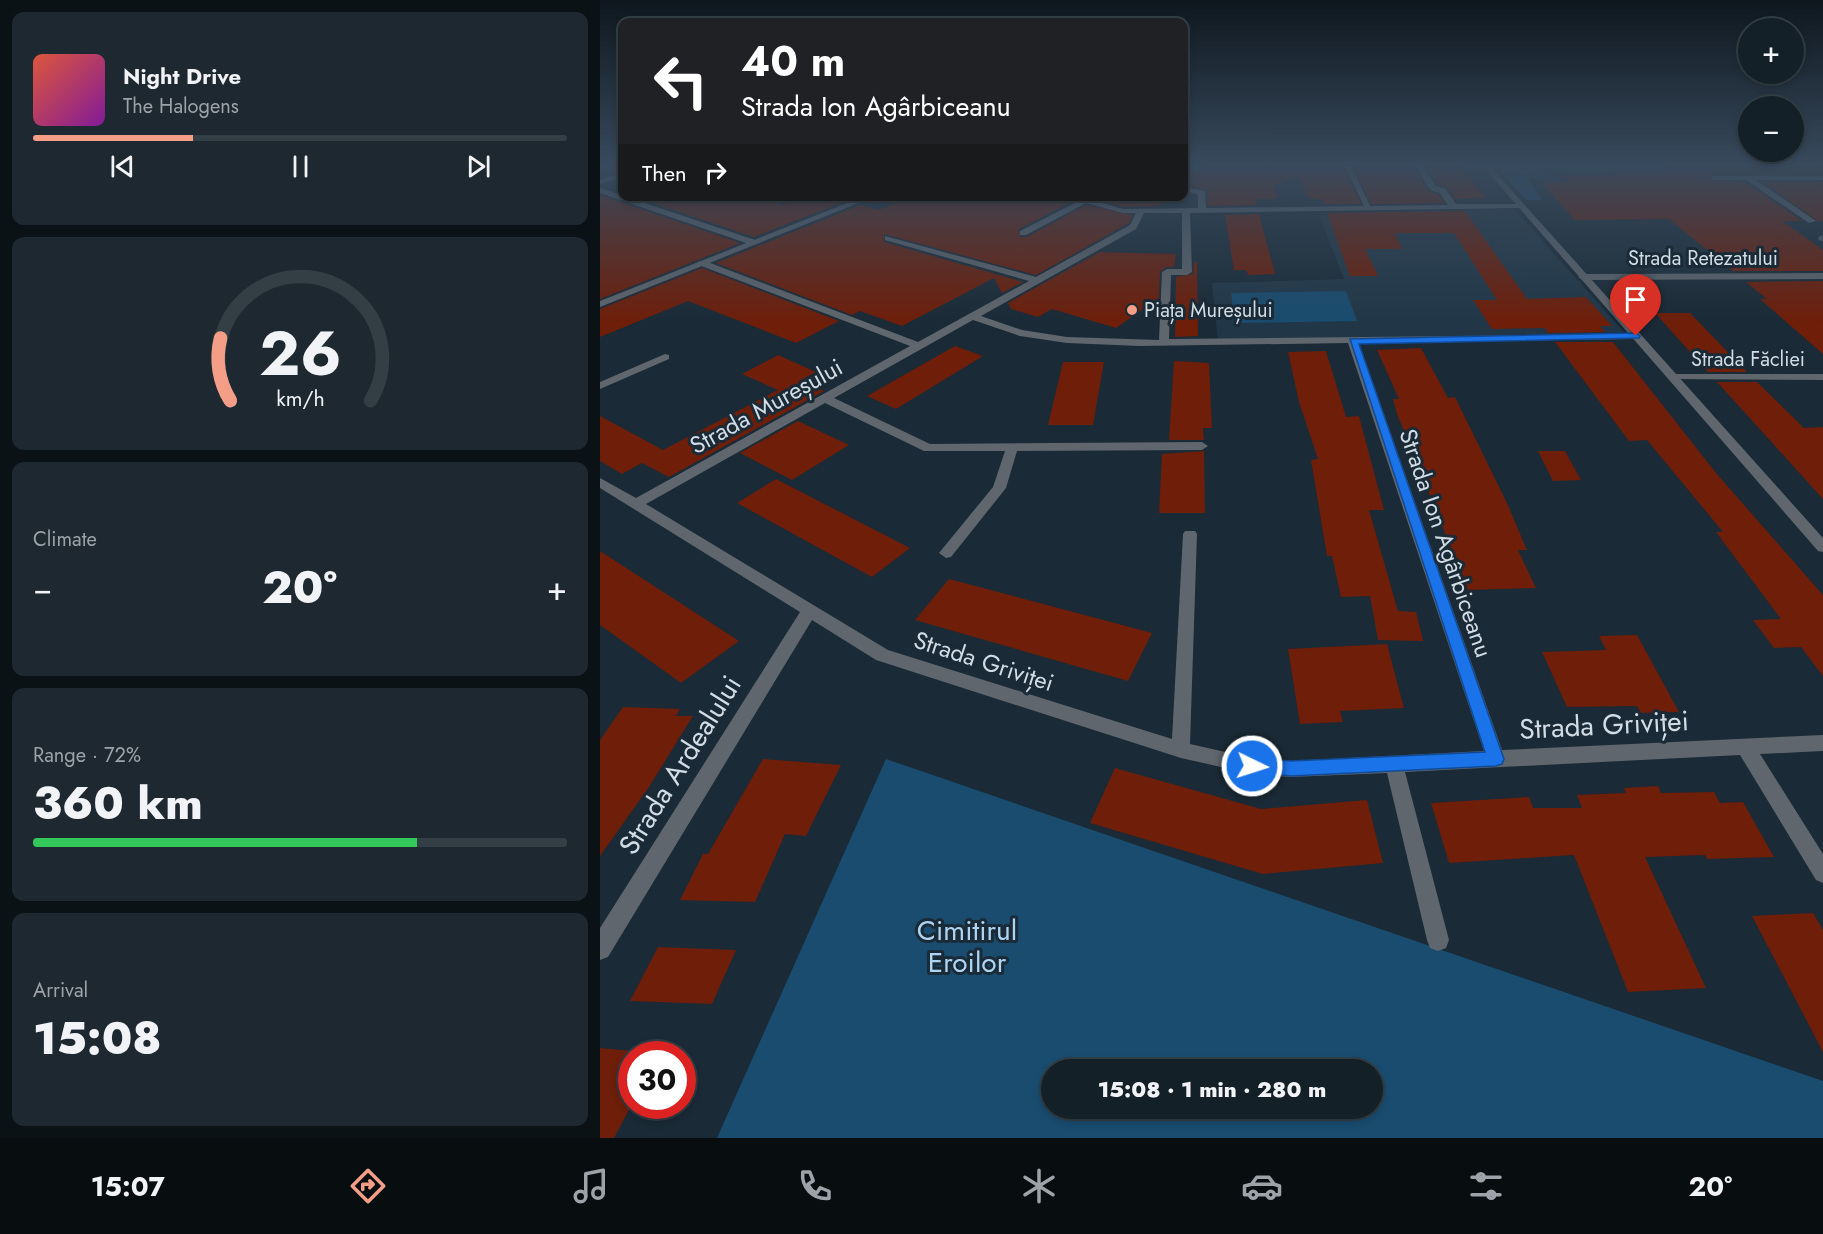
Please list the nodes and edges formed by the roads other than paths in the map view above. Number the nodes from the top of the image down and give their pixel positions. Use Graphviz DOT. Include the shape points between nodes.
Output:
graph roads {
  1 [pos="682,217"];
  2 [pos="820,217"];
  3 [pos="1053,217"];
  4 [pos="1138,217"];
  5 [pos="1186,217"];
  6 [pos="1530,217"];
  7 [pos="1806,217"];
  8 [pos="1812,221"];
  9 [pos="1023,232"];
  10 [pos="888,238"];
  11 [pos="755,243"];
  12 [pos="702,263"];
  13 [pos="1823,276"];
  14 [pos="1583,277"];
  15 [pos="1036,280"];
  16 [pos="600,304"];
  17 [pos="972,316"];
  18 [pos="1636,336"];
  19 [pos="1353,341"];
  20 [pos="1164,343"];
  21 [pos="919,346"];
  22 [pos="665,357"];
  23 [pos="1672,377"];
  24 [pos="1823,378"];
  25 [pos="600,386"];
  26 [pos="824,398"];
  27 [pos="1202,446"];
  28 [pos="1012,448"];
  29 [pos="600,482"];
  30 [pos="635,504"];
  31 [pos="1190,534"];
  32 [pos="1823,547"];
  33 [pos="946,553"];
  34 [pos="809,611"];
  35 [pos="1823,743"];
  36 [pos="1745,747"];
  37 [pos="1181,750"];
  38 [pos="1496,759"];
  39 [pos="1394,764"];
  40 [pos="1823,873"];
  41 [pos="1438,940"];
  42 [pos="600,949"];
  1 -- 11 [label="street"];
  2 -- 11 [label="street"];
  3 -- 9 [label="street"];
  4 -- 15 [label="street, Strada Mureșului" via="1133,227"];
  5 -- 20 [label="street" via="1187,272 1167,272"];
  6 -- 14 [label="street"];
  7 -- 8 [label="street"];
  10 -- 15 [label="street"];
  11 -- 12 [label="street"];
  12 -- 16 [label="street"];
  12 -- 21 [label="street"];
  13 -- 14 [label="street, Strada Retezatului"];
  14 -- 18 [label="street"];
  15 -- 17 [label="street, Strada Mureșului"];
  17 -- 20 [label="street" via="1020,333 1067,340"];
  17 -- 21 [label="street, Strada Mureșului"];
  18 -- 19 [label="street"];
  18 -- 23 [label="street"];
  19 -- 20 [label="street"];
  19 -- 38 [label="street, Strada Ion Agârbiceanu"];
  21 -- 26 [label="street, Strada Mureșului"];
  22 -- 25 [label="street"];
  23 -- 24 [label="street, Strada Făcliei"];
  23 -- 32 [label="street"];
  26 -- 28 [label="street" via="928,448"];
  26 -- 30 [label="street, Strada Mureșului"];
  27 -- 28 [label="street"];
  28 -- 33 [label="street" via="999,488"];
  29 -- 30 [label="street, Strada Griviței"];
  30 -- 34 [label="street, Strada Griviței"];
  31 -- 37 [label="street"];
  34 -- 37 [label="street, Strada Griviței" via="882,655"];
  34 -- 42 [label="street, Strada Ardealului"];
  35 -- 36 [label="street, Strada Griviței"];
  36 -- 38 [label="street, Strada Griviței"];
  36 -- 40 [label="street"];
  37 -- 39 [label="street, Strada Griviței" via="1252,766 1291,769"];
  38 -- 39 [label="street, Strada Griviței"];
  39 -- 41 [label="street"];
}
